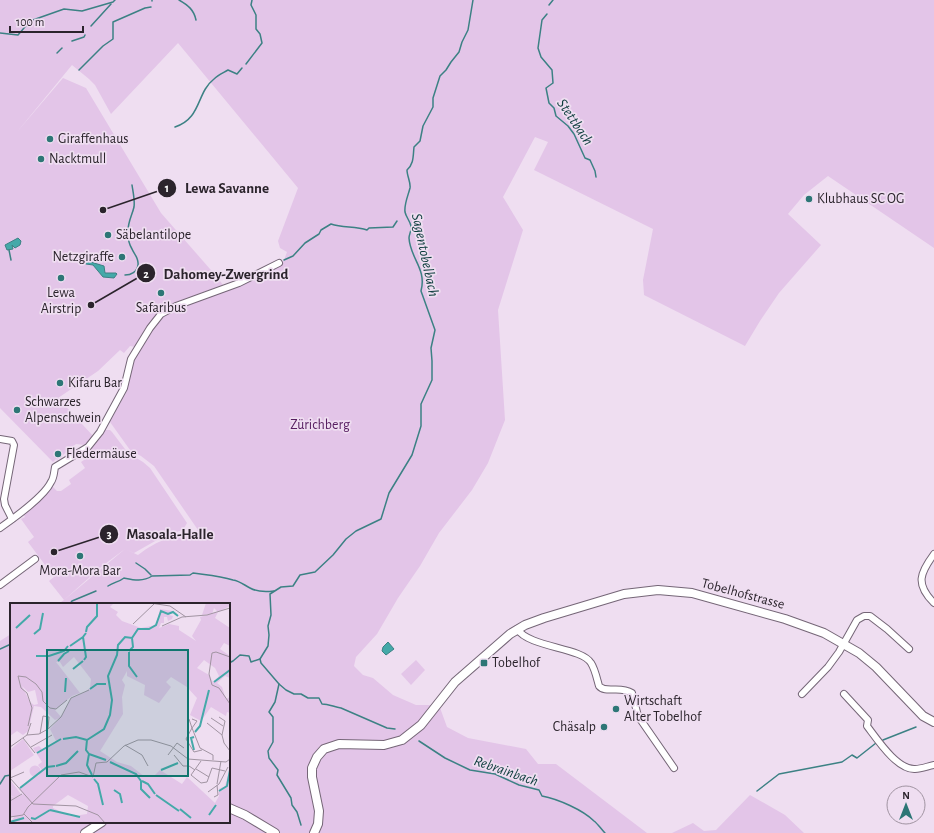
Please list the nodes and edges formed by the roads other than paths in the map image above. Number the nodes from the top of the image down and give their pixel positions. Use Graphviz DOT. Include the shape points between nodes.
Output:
graph roads {
  1 [pos="279,263"];
  2 [pos="0,439"];
  3 [pos="12,519"];
  4 [pos="0,528"];
  5 [pos="934,554"];
  6 [pos="35,559"];
  7 [pos="0,585"];
  8 [pos="934,603"];
  9 [pos="517,629"];
  10 [pos="844,644"];
  11 [pos="909,649"];
  12 [pos="802,694"];
  13 [pos="844,694"];
  14 [pos="934,722"];
  15 [pos="934,764"];
  16 [pos="674,768"];
  17 [pos="230,808"];
  18 [pos="100,823"];
  19 [pos="85,833"];
  20 [pos="275,833"];
  21 [pos="314,833"];
  1 -- 3 [label="street" via="239,283 161,314 132,356 124,388 98,436 88,447 55,467 51,484"];
  2 -- 3 [label="street" via="14,445 4,499"];
  3 -- 4 [label="street"];
  5 -- 8 [label="street" via="924,568 921,582 923,590"];
  6 -- 7 [label="street"];
  9 -- 10 [label="main road, Tobelhofstrasse" via="609,598 638,591 667,590 706,596 785,619 824,633"];
  9 -- 16 [label="street" via="526,637 586,658 591,662 601,689 623,689 632,693 638,716"];
  9 -- 21 [label="main road, Tobelhofstrasse" via="455,682 421,725 407,737 384,745 339,744 320,752 314,762 312,773 319,812"];
  10 -- 11 [label="street" via="858,620 870,616"];
  10 -- 12 [label="street" via="828,667"];
  10 -- 14 [label="main road, Tobelhofstrasse" via="876,667 923,716"];
  13 -- 15 [label="street" via="868,720 867,726 884,748 903,766 915,770"];
  17 -- 20 [label="main road"];
  18 -- 19 [label="main road"];
}
